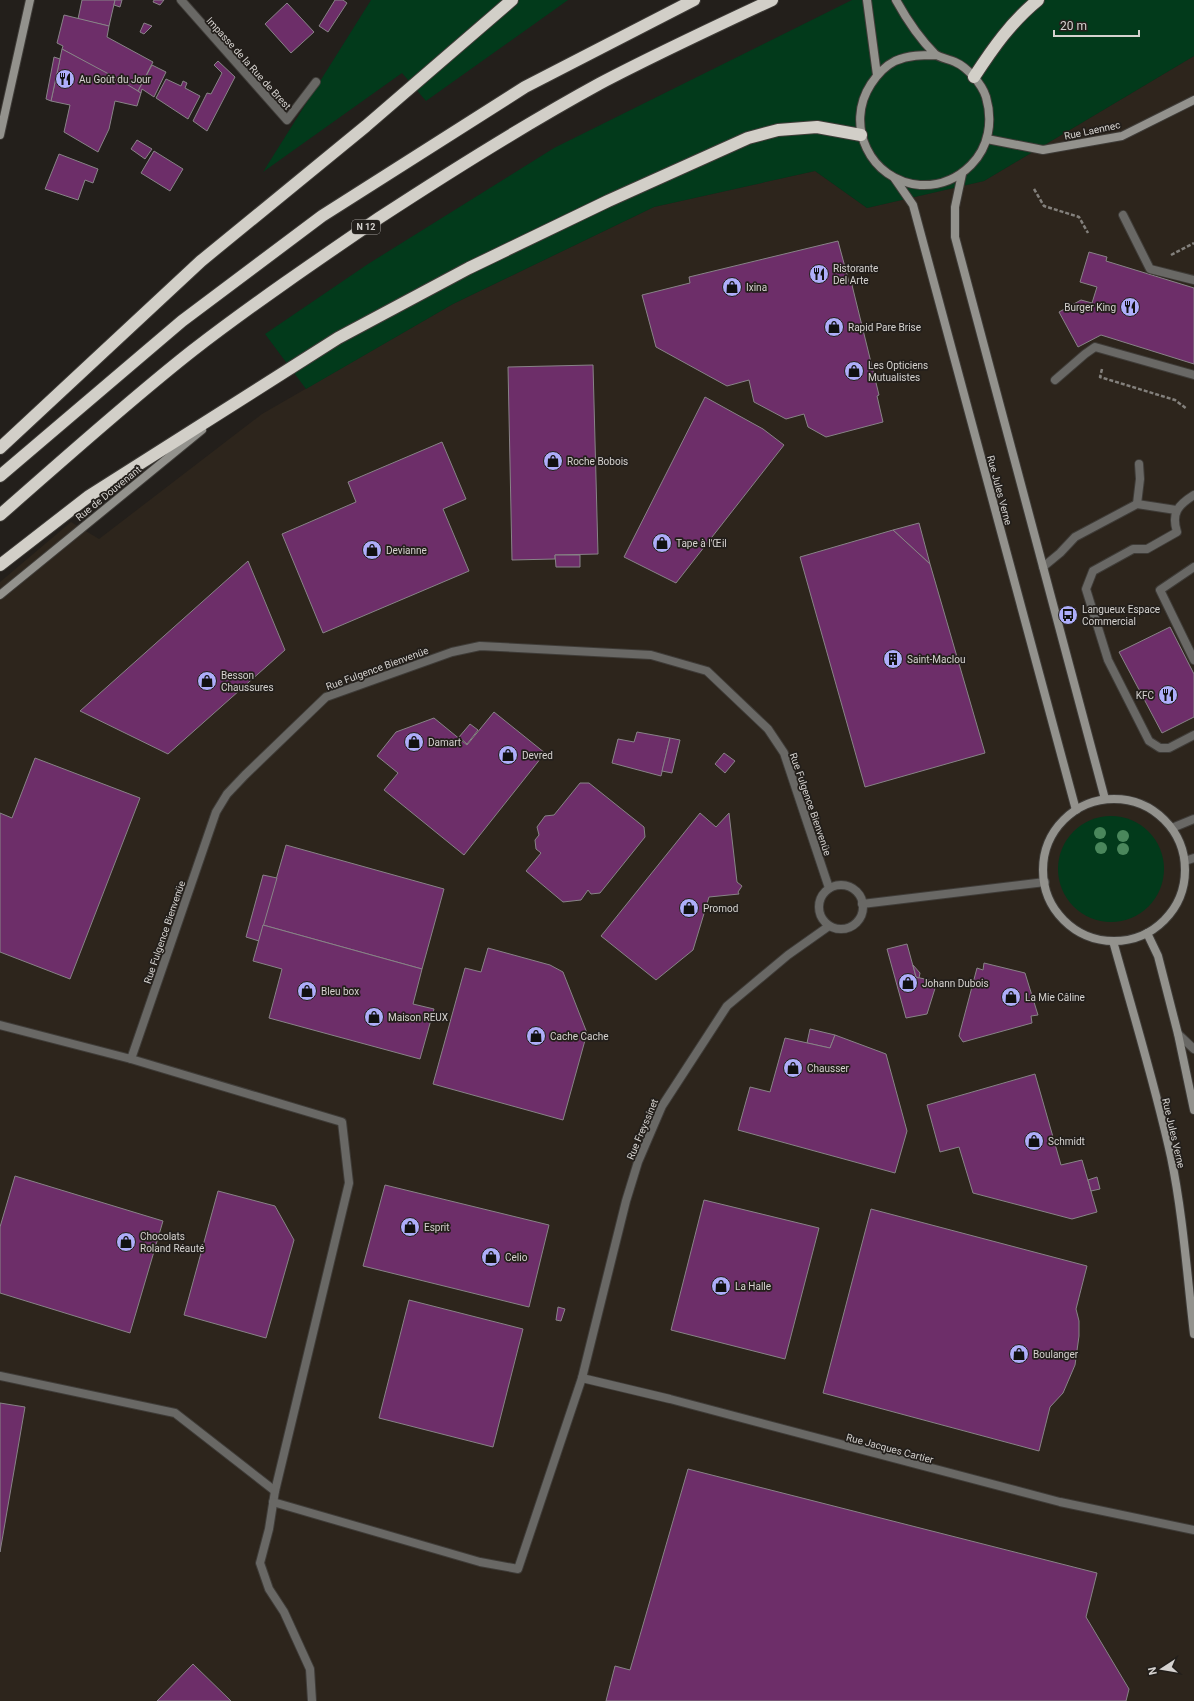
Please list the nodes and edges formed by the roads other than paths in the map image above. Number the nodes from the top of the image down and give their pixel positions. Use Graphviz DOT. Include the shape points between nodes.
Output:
graph roads {
  1 [pos="30,0"];
  2 [pos="181,0"];
  3 [pos="512,0"];
  4 [pos="694,0"];
  5 [pos="772,0"];
  6 [pos="867,0"];
  7 [pos="896,0"];
  8 [pos="1038,0"];
  9 [pos="936,55"];
  10 [pos="876,75"];
  11 [pos="974,77"];
  12 [pos="316,82"];
  13 [pos="1194,100"];
  14 [pos="861,135"];
  15 [pos="0,136"];
  16 [pos="987,139"];
  17 [pos="962,174"];
  18 [pos="895,179"];
  19 [pos="1123,215"];
  20 [pos="1194,280"];
  21 [pos="1194,375"];
  22 [pos="1055,380"];
  23 [pos="229,408"];
  24 [pos="0,448"];
  25 [pos="1139,464"];
  26 [pos="0,476"];
  27 [pos="1194,494"];
  28 [pos="1137,504"];
  29 [pos="1176,510"];
  30 [pos="0,515"];
  31 [pos="0,565"];
  32 [pos="1043,566"];
  33 [pos="1194,567"];
  34 [pos="0,595"];
  35 [pos="1194,660"];
  36 [pos="1194,735"];
  37 [pos="1105,799"];
  38 [pos="1076,810"];
  39 [pos="1194,819"];
  40 [pos="1172,828"];
  41 [pos="1194,858"];
  42 [pos="1185,861"];
  43 [pos="1045,882"];
  44 [pos="828,888"];
  45 [pos="862,904"];
  46 [pos="829,926"];
  47 [pos="1147,933"];
  48 [pos="1113,941"];
  49 [pos="0,1025"];
  50 [pos="1178,1034"];
  51 [pos="1194,1049"];
  52 [pos="130,1059"];
  53 [pos="1194,1110"];
  54 [pos="1194,1334"];
  55 [pos="0,1376"];
  56 [pos="582,1378"];
  57 [pos="275,1491"];
  58 [pos="273,1502"];
  59 [pos="1194,1530"];
  60 [pos="312,1701"];
  1 -- 15 [label="street"];
  2 -- 12 [label="street, Impasse de la Rue de Brest" via="287,120"];
  3 -- 24 [label="highway" via="366,126 201,261"];
  4 -- 26 [label="highway" via="525,88 322,216 182,321"];
  5 -- 30 [label="highway, N 12" via="593,88 515,132 360,231 192,352"];
  6 -- 10 [label="street"];
  7 -- 9 [label="street" via="907,21"];
  8 -- 11 [label="highway" via="1019,16 995,45"];
  9 -- 10 [label="street" via="915,55 894,62"];
  9 -- 11 [label="street" via="957,63"];
  10 -- 14 [label="street" via="865,93 861,106"];
  11 -- 16 [label="street" via="986,96 990,118"];
  13 -- 16 [label="street, Rue Laennec" via="1122,136 1044,150"];
  14 -- 18 [label="street" via="879,168"];
  14 -- 23 [label="highway" via="817,126 778,130 748,138 608,201 469,268 338,338"];
  16 -- 17 [label="street" via="978,159"];
  17 -- 18 [label="street" via="946,182 929,186"];
  17 -- 32 [label="street" via="955,207 955,238"];
  18 -- 38 [label="street, Rue Jules Verne" via="913,205"];
  19 -- 20 [label="street" via="1150,268"];
  21 -- 22 [label="street" via="1095,347"];
  23 -- 31 [label="highway" via="89,496"];
  23 -- 34 [label="street, Rue de Douvenant"];
  25 -- 28 [label="street"];
  27 -- 29 [label="street"];
  28 -- 29 [label="street"];
  28 -- 32 [label="street" via="1075,537"];
  29 -- 36 [label="street" via="1174,522 1177,532 1147,549 1133,549 1093,571 1086,589 1108,660 1149,741 1160,748 1169,748"];
  32 -- 37 [label="street"];
  33 -- 35 [label="street" via="1160,590"];
  37 -- 38 [label="street"];
  37 -- 40 [label="street" via="1124,799 1142,804 1158,814"];
  38 -- 43 [label="street" via="1060,824 1049,842 1044,862"];
  39 -- 40 [label="street"];
  40 -- 42 [label="street"];
  41 -- 42 [label="street"];
  42 -- 47 [label="street" via="1184,882 1177,903 1165,920"];
  43 -- 45 [label="street"];
  43 -- 48 [label="street" via="1051,901 1061,917 1076,930 1094,938"];
  44 -- 45 [label="street" via="841,885 853,888 861,898"];
  44 -- 46 [label="street" via="819,900 818,907"];
  44 -- 52 [label="street, Rue Fulgence Bienvenüe" via="784,753 768,729 707,671 651,656 480,646 452,652 326,698 227,794 216,812"];
  45 -- 46 [label="street" via="860,918 855,923 842,929"];
  46 -- 56 [label="street, Rue Freyssinet" via="788,954 727,1006 662,1106 638,1162 628,1194"];
  47 -- 48 [label="street" via="1131,939"];
  47 -- 50 [label="street" via="1158,956"];
  48 -- 54 [label="street, Rue Jules Verne" via="1171,1158"];
  49 -- 52 [label="street"];
  50 -- 51 [label="street"];
  50 -- 53 [label="street"];
  52 -- 57 [label="street" via="342,1122 349,1183"];
  55 -- 57 [label="street" via="175,1413"];
  56 -- 58 [label="street, Rue Freyssinet" via="518,1569 480,1562"];
  56 -- 59 [label="street, Rue Jacques Cartier" via="1060,1502"];
  57 -- 58 [label="street"];
  58 -- 60 [label="street" via="260,1563 269,1589 284,1612 310,1669"];
}
